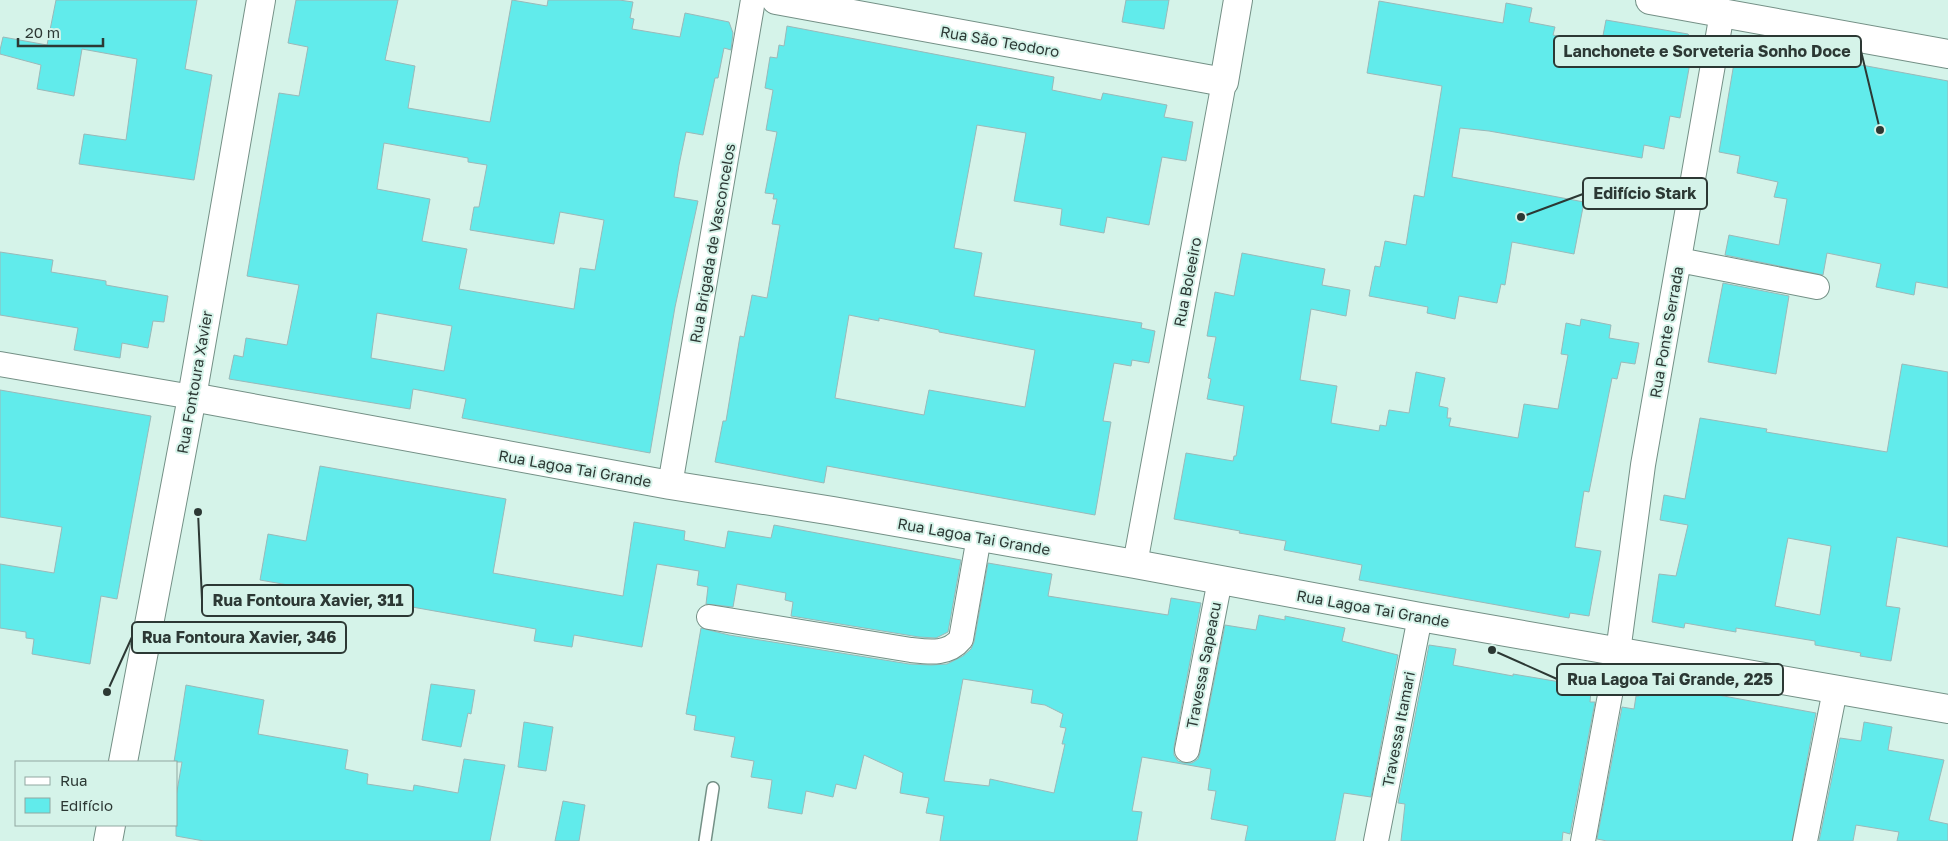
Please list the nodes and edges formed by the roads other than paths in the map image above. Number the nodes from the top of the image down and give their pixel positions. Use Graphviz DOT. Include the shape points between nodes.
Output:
graph roads {
  1 [pos="261,0"];
  2 [pos="753,0"];
  3 [pos="776,0"];
  4 [pos="1238,0"];
  5 [pos="1650,0"];
  6 [pos="1722,13"];
  7 [pos="1948,54"];
  8 [pos="1224,82"];
  9 [pos="1679,260"];
  10 [pos="1817,287"];
  11 [pos="0,364"];
  12 [pos="192,397"];
  13 [pos="670,485"];
  14 [pos="979,537"];
  15 [pos="1135,564"];
  16 [pos="1220,580"];
  17 [pos="709,617"];
  18 [pos="1420,617"];
  19 [pos="1618,652"];
  20 [pos="1835,690"];
  21 [pos="1948,709"];
  22 [pos="1187,750"];
  23 [pos="123,761"];
  24 [pos="713,788"];
  25 [pos="111,826"];
  26 [pos="108,841"];
  27 [pos="705,841"];
  28 [pos="1376,841"];
  29 [pos="1584,841"];
  30 [pos="1805,841"];
  1 -- 12 [label="street, Rua Fontoura Xavier"];
  2 -- 13 [label="street, Rua Brigada de Vasconcelos"];
  3 -- 8 [label="street, Rua São Teodoro"];
  4 -- 8 [label="street, Rua Boleeiro"];
  5 -- 6 [label="street"];
  6 -- 7 [label="street"];
  6 -- 9 [label="street, Rua Ponte Serrada"];
  8 -- 15 [label="street, Rua Boleeiro"];
  9 -- 10 [label="street"];
  9 -- 19 [label="street, Rua Ponte Serrada" via="1642,475"];
  11 -- 12 [label="street, Rua Lagoa Tai Grande"];
  12 -- 13 [label="street, Rua Lagoa Tai Grande"];
  12 -- 23 [label="street, Rua Fontoura Xavier"];
  13 -- 14 [label="street, Rua Lagoa Tai Grande"];
  14 -- 15 [label="street, Rua Lagoa Tai Grande"];
  14 -- 17 [label="street" via="960,640 941,651 911,650"];
  15 -- 16 [label="street, Rua Lagoa Tai Grande"];
  16 -- 18 [label="street, Rua Lagoa Tai Grande"];
  16 -- 22 [label="street, Travessa Sapeacu"];
  18 -- 19 [label="street, Rua Lagoa Tai Grande"];
  18 -- 28 [label="street, Travessa Itamari"];
  19 -- 20 [label="street, Rua Lagoa Tai Grande"];
  19 -- 29 [label="street, Rua Ponte Serrada"];
  20 -- 21 [label="street, Rua Lagoa Tai Grande"];
  20 -- 30 [label="street"];
  24 -- 27 [label="lane"];
  25 -- 26 [label="street"];
}
